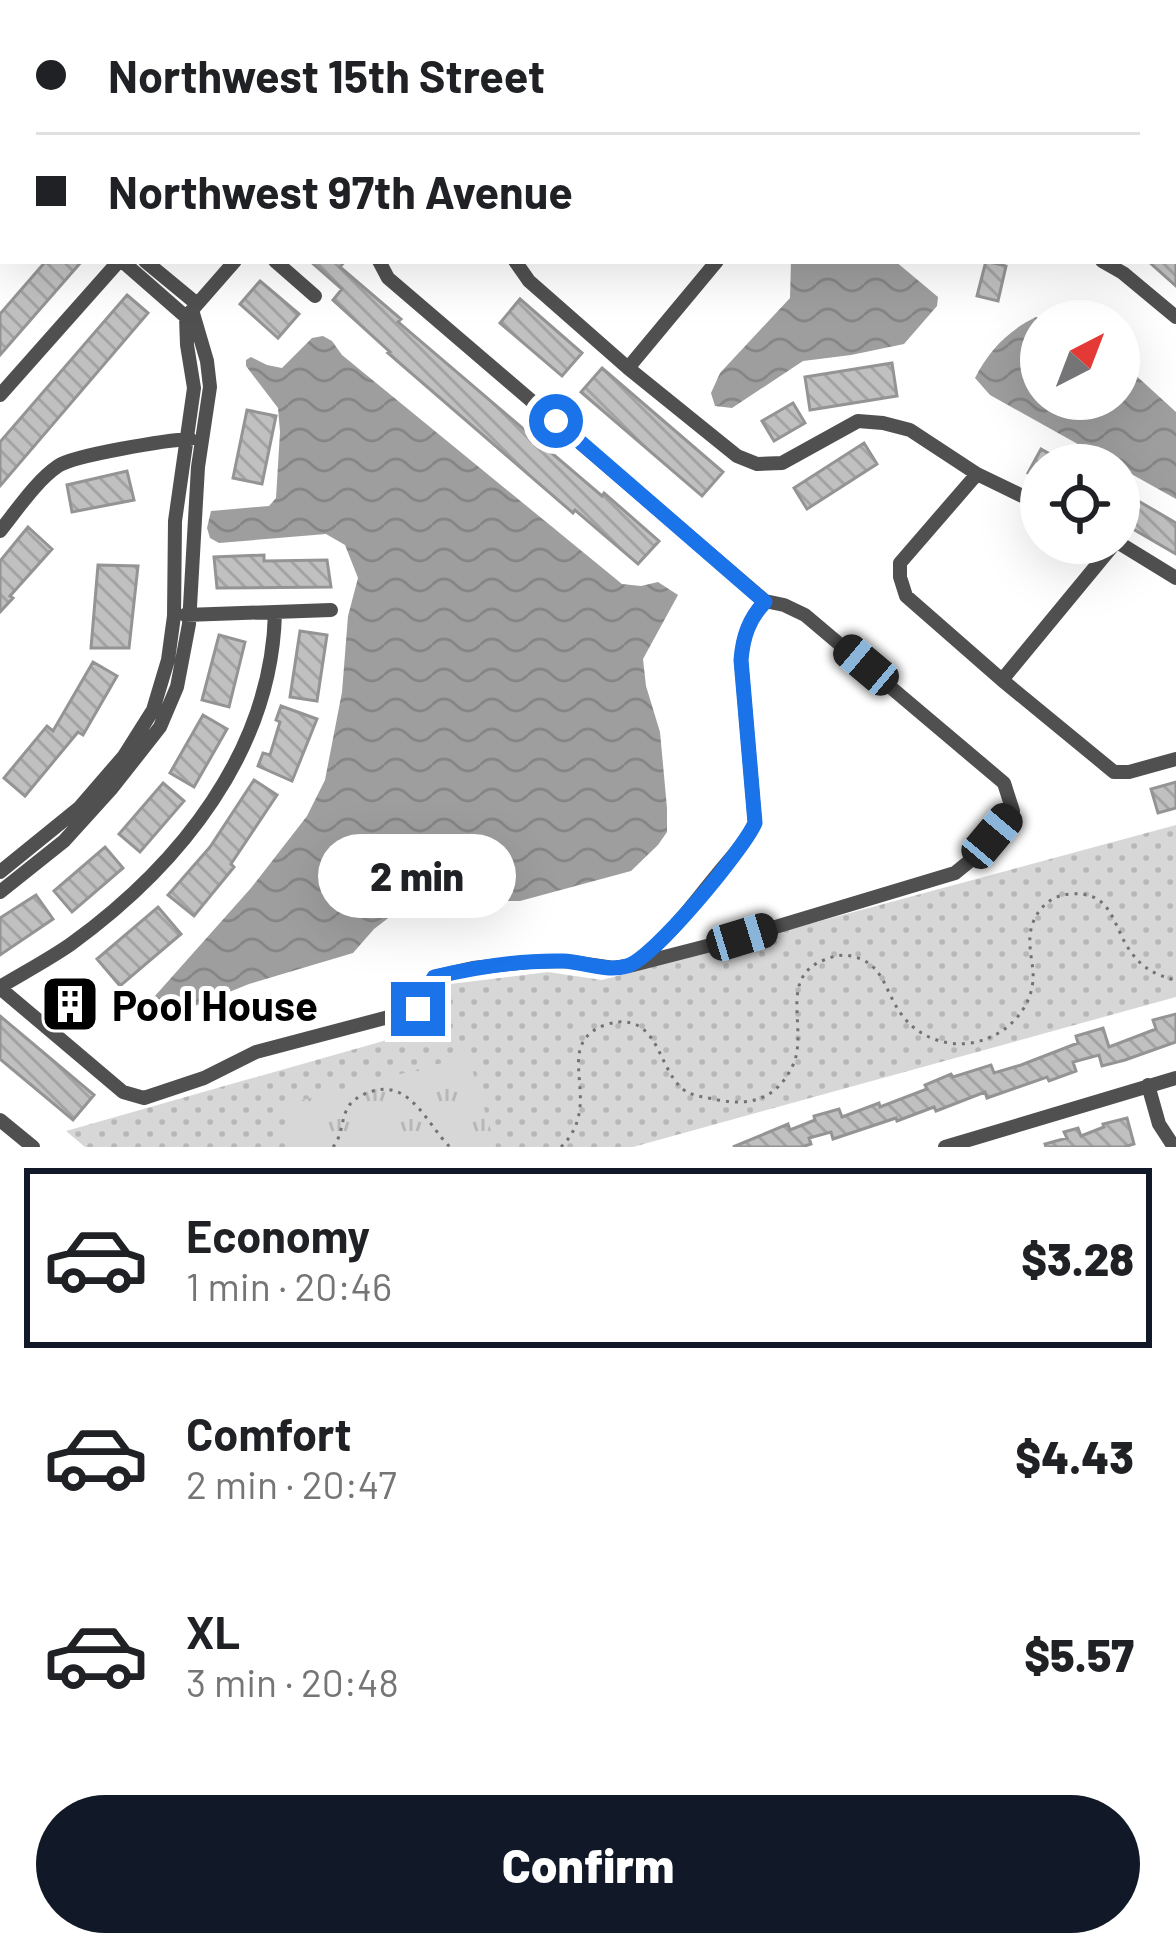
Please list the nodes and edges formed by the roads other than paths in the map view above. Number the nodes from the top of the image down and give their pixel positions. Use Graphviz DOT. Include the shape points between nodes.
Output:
graph roads {
  1 [pos="117,264"];
  2 [pos="124,264"];
  3 [pos="148,264"];
  4 [pos="278,264"];
  5 [pos="381,264"];
  6 [pos="517,264"];
  7 [pos="715,264"];
  8 [pos="1107,264"];
  9 [pos="225,265"];
  10 [pos="315,296"];
  11 [pos="192,310"];
  12 [pos="1176,317"];
  13 [pos="628,368"];
  14 [pos="0,394"];
  15 [pos="194,439"];
  16 [pos="977,474"];
  17 [pos="1020,495"];
  18 [pos="0,531"];
  19 [pos="1140,557"];
  20 [pos="1099,564"];
  21 [pos="1176,578"];
  22 [pos="765,602"];
  23 [pos="332,610"];
  24 [pos="275,612"];
  25 [pos="182,615"];
  26 [pos="1002,680"];
  27 [pos="1176,759"];
  28 [pos="0,872"];
  29 [pos="0,892"];
  30 [pos="633,965"];
  31 [pos="0,988"];
  32 [pos="1176,1078"];
  33 [pos="1148,1085"];
  34 [pos="0,1120"];
  35 [pos="33,1147"];
  36 [pos="945,1147"];
  37 [pos="1174,1147"];
  1 -- 14 [label="street"];
  2 -- 11 [label="street"];
  3 -- 11 [label="street"];
  4 -- 10 [label="street"];
  5 -- 22 [label="street"];
  6 -- 13 [label="street"];
  7 -- 13 [label="street"];
  8 -- 12 [label="street"];
  9 -- 11 [label="street"];
  11 -- 15 [label="street" via="210,387"];
  13 -- 16 [label="street" via="736,456 757,464 782,463 858,421 910,430"];
  15 -- 18 [label="street" via="71,459"];
  15 -- 25 [label="street"];
  16 -- 17 [label="street"];
  16 -- 26 [label="street" via="900,563 900,577 906,596"];
  19 -- 21 [label="street"];
  20 -- 26 [label="street"];
  22 -- 30 [label="street" via="752,615 741,660 755,823 703,896"];
  22 -- 30 [label="street" via="805,615 831,635 1004,783 1013,811 955,873"];
  23 -- 24 [label="street"];
  24 -- 25 [label="street"];
  24 -- 31 [label="street" via="254,726 213,802 112,912"];
  25 -- 28 [label="street" via="153,710 124,756 79,808"];
  25 -- 29 [label="street" via="177,687 160,728 64,841"];
  26 -- 27 [label="street" via="1114,772"];
  30 -- 31 [label="street" via="530,962 434,977 418,1009 256,1052 145,1098 123,1092"];
  32 -- 33 [label="street"];
  33 -- 36 [label="street"];
  33 -- 37 [label="street"];
  34 -- 35 [label="street"];
}
